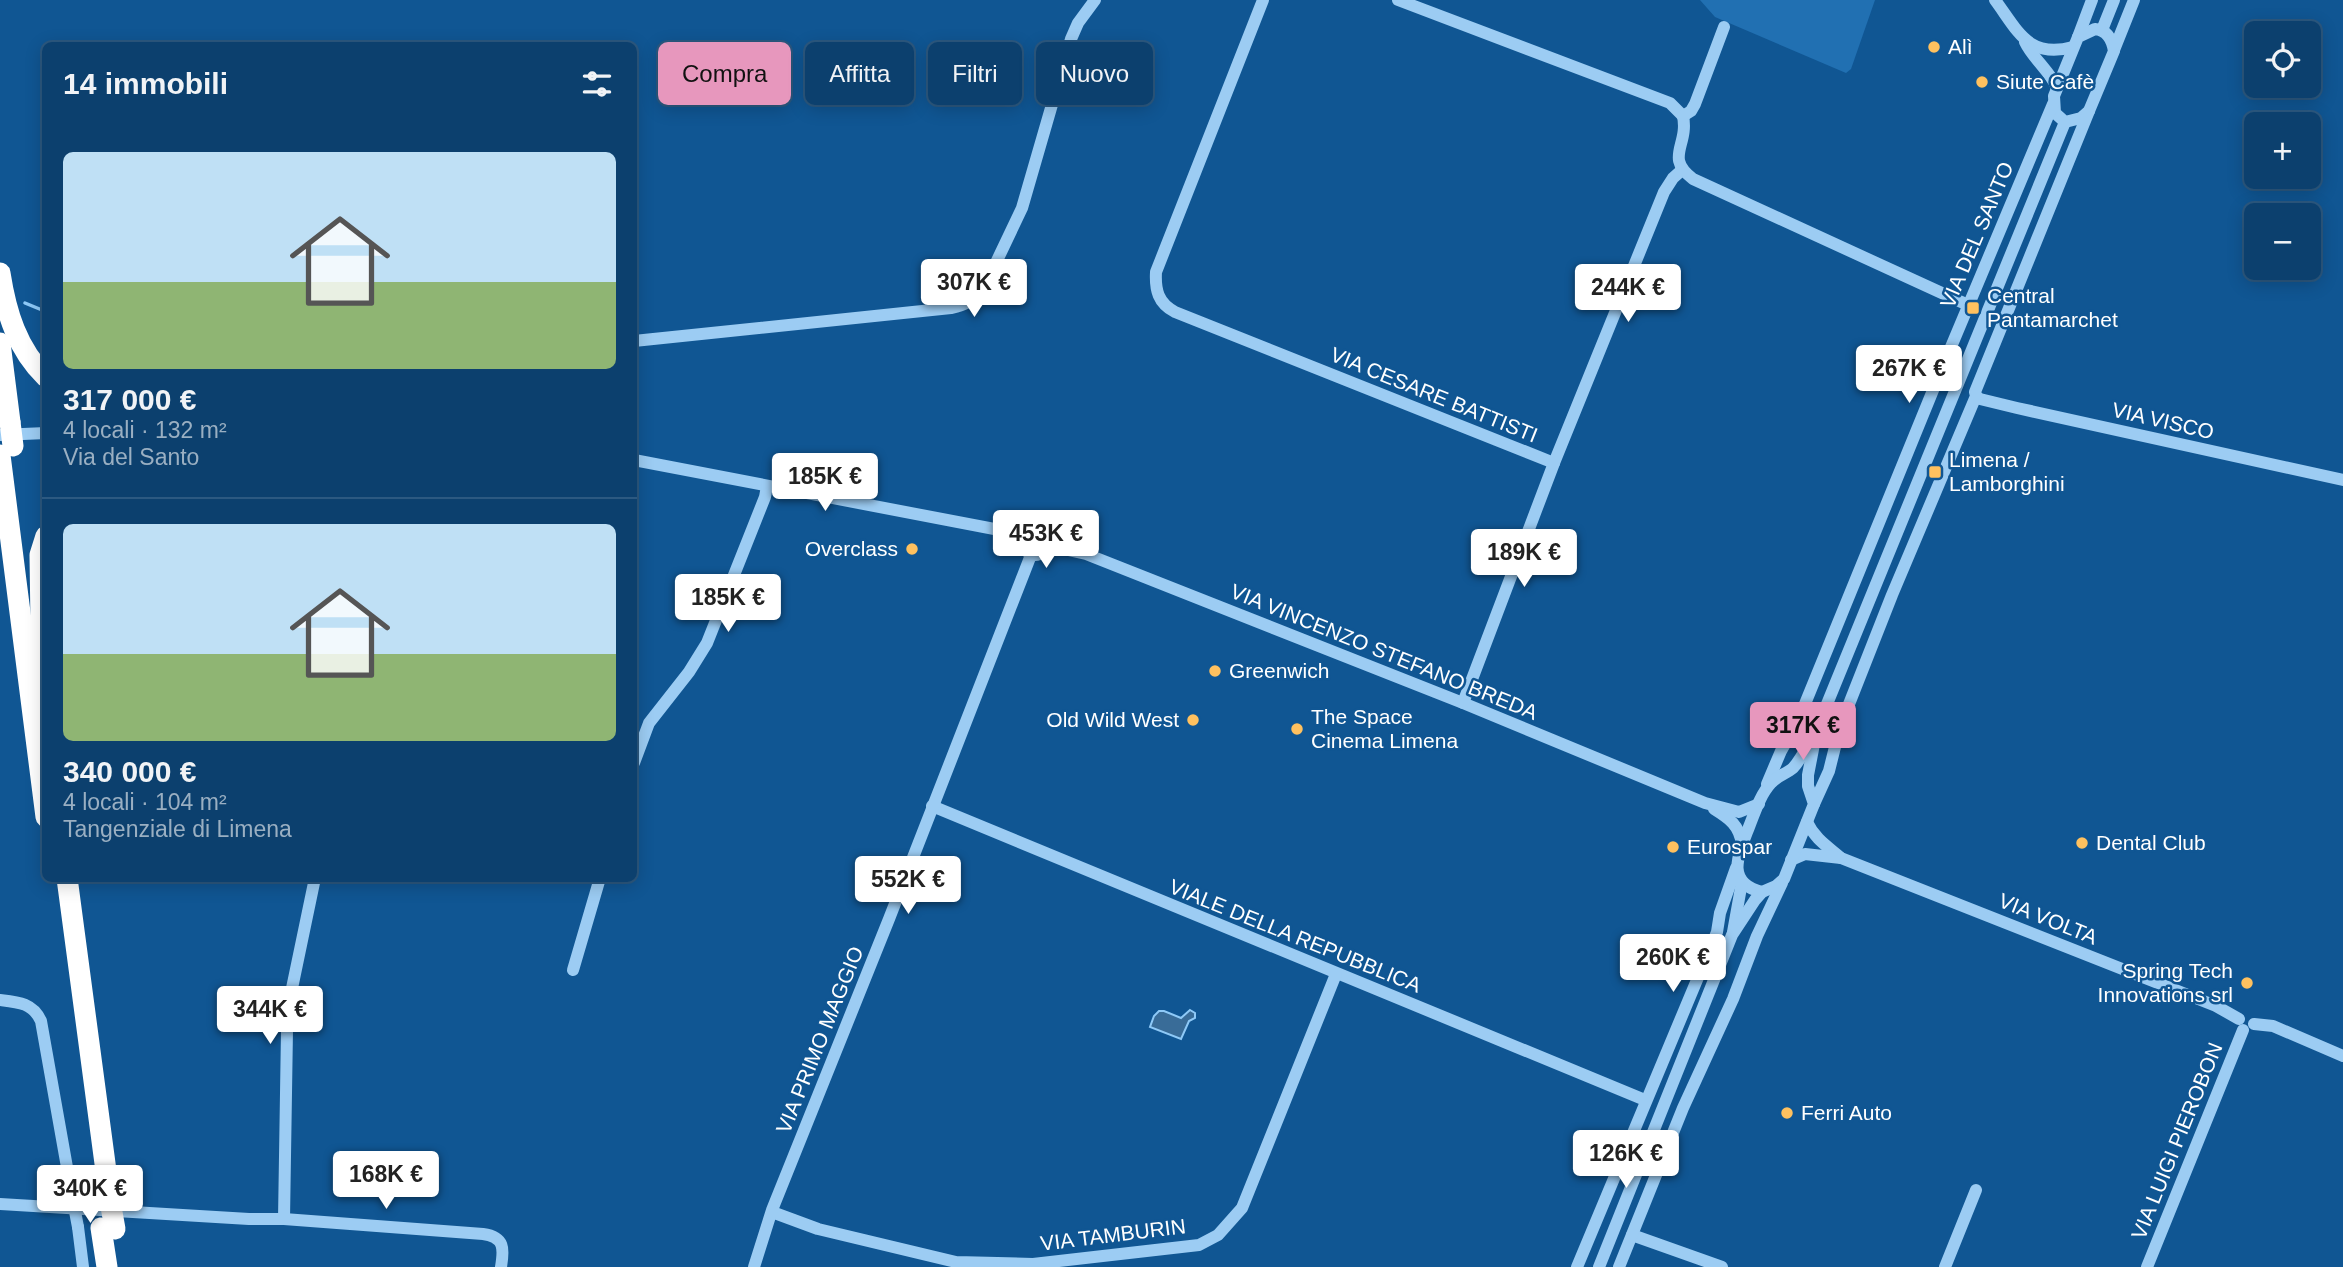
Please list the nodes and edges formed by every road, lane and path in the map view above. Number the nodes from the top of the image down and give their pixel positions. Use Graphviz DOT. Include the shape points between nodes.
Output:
graph roads {
  1 [pos="1095,0"];
  2 [pos="1263,0"];
  3 [pos="1398,0"];
  4 [pos="1995,0"];
  5 [pos="2092,0"];
  6 [pos="2114,0"];
  7 [pos="2134,0"];
  8 [pos="1724,27"];
  9 [pos="2102,30"];
  10 [pos="2022,36"];
  11 [pos="2075,42"];
  12 [pos="2114,51"];
  13 [pos="2057,88"];
  14 [pos="2053,104"];
  15 [pos="2089,111"];
  16 [pos="1683,116"];
  17 [pos="2064,122"];
  18 [pos="1682,170"];
  19 [pos="2018,185"];
  20 [pos="2036,192"];
  21 [pos="0,273"];
  22 [pos="1968,305"];
  23 [pos="637,341"];
  24 [pos="0,343"];
  25 [pos="42,373"];
  26 [pos="1976,396"];
  27 [pos="1921,420"];
  28 [pos="1939,427"];
  29 [pos="42,434"];
  30 [pos="6,440"];
  31 [pos="637,461"];
  32 [pos="1554,463"];
  33 [pos="2343,480"];
  34 [pos="767,485"];
  35 [pos="1025,538"];
  36 [pos="1046,545"];
  37 [pos="42,549"];
  38 [pos="0,555"];
  39 [pos="1031,555"];
  40 [pos="42,694"];
  41 [pos="1462,703"];
  42 [pos="39,720"];
  43 [pos="1818,726"];
  44 [pos="637,755"];
  45 [pos="42,762"];
  46 [pos="1783,775"];
  47 [pos="1808,786"];
  48 [pos="1765,791"];
  49 [pos="1705,803"];
  50 [pos="1759,804"];
  51 [pos="1814,804"];
  52 [pos="932,806"];
  53 [pos="1807,822"];
  54 [pos="1742,845"];
  55 [pos="1841,858"];
  56 [pos="1791,860"];
  57 [pos="1737,866"];
  58 [pos="1784,879"];
  59 [pos="54,882"];
  60 [pos="66,882"];
  61 [pos="313,882"];
  62 [pos="599,882"];
  63 [pos="1742,882"];
  64 [pos="1762,892"];
  65 [pos="1732,935"];
  66 [pos="573,970"];
  67 [pos="1336,974"];
  68 [pos="0,1000"];
  69 [pos="2245,1024"];
  70 [pos="2343,1056"];
  71 [pos="1676,1076"];
  72 [pos="1696,1084"];
  73 [pos="1645,1100"];
  74 [pos="1976,1191"];
  75 [pos="103,1200"];
  76 [pos="0,1204"];
  77 [pos="772,1212"];
  78 [pos="284,1219"];
  79 [pos="108,1228"];
  80 [pos="1632,1235"];
  81 [pos="926,1262"];
  82 [pos="1033,1266"];
  83 [pos="83,1267"];
  84 [pos="107,1267"];
  85 [pos="122,1267"];
  86 [pos="500,1267"];
  87 [pos="754,1267"];
  88 [pos="1577,1267"];
  89 [pos="1599,1267"];
  90 [pos="1619,1267"];
  91 [pos="1722,1267"];
  92 [pos="1945,1267"];
  93 [pos="2147,1267"];
  1 -- 23 [label="street" via="1071,38 1022,208 975,298 951,308"];
  2 -- 32 [label="street, VIA CESARE BATTISTI" via="1156,272 1159,299 1175,312"];
  3 -- 16 [label="street" via="1662,100"];
  4 -- 10 [label="street"];
  5 -- 11 [label="street, VIA DEL SANTO"];
  6 -- 9 [label="street"];
  7 -- 12 [label="street"];
  8 -- 16 [label="street" via="1695,104"];
  9 -- 11 [label="street" via="2089,31"];
  9 -- 12 [label="street"];
  10 -- 11 [label="street" via="2050,51"];
  10 -- 13 [label="street"];
  11 -- 13 [label="street, VIA DEL SANTO"];
  12 -- 15 [label="street"];
  13 -- 14 [label="street, VIA DEL SANTO"];
  14 -- 17 [label="street"];
  14 -- 19 [label="street, VIA DEL SANTO"];
  15 -- 17 [label="street"];
  15 -- 26 [label="street"];
  16 -- 18 [label="street" via="1678,159"];
  17 -- 20 [label="street"];
  18 -- 22 [label="street" via="1693,180"];
  18 -- 32 [label="street, VIA CESARE BATTISTI" via="1664,192"];
  19 -- 20 [label="street"];
  19 -- 22 [label="street, VIA DEL SANTO"];
  20 -- 28 [label="street"];
  21 -- 25 [label="highway" via="18,339"];
  22 -- 27 [label="street, VIA DEL SANTO"];
  24 -- 30 [label="highway"];
  26 -- 33 [label="street, VIA VISCO"];
  26 -- 51 [label="street" via="1892,595"];
  27 -- 28 [label="street"];
  27 -- 48 [label="street, VIA DEL SANTO"];
  28 -- 43 [label="street"];
  29 -- 30 [label="street"];
  30 -- 40 [label="highway"];
  30 -- 42 [label="highway"];
  31 -- 34 [label="street, VIA VINCENZO STEFANO BREDA"];
  32 -- 41 [label="street"];
  34 -- 35 [label="street, VIA VINCENZO STEFANO BREDA"];
  34 -- 44 [label="street" via="707,643 649,723"];
  35 -- 36 [label="street, VIA VINCENZO STEFANO BREDA" via="1037,533"];
  35 -- 39 [label="street" via="1024,548"];
  36 -- 39 [label="street" via="1041,553"];
  36 -- 41 [label="street, VIA VINCENZO STEFANO BREDA" via="1076,550"];
  37 -- 40 [label="highway"];
  38 -- 42 [label="highway" via="18,664"];
  39 -- 52 [label="street, VIA PRIMO MAGGIO"];
  40 -- 42 [label="highway"];
  41 -- 49 [label="street, VIA VINCENZO STEFANO BREDA"];
  42 -- 45 [label="highway"];
  43 -- 46 [label="street" via="1800,758"];
  43 -- 47 [label="street"];
  46 -- 47 [label="street"];
  46 -- 48 [label="street"];
  47 -- 51 [label="street"];
  48 -- 50 [label="street"];
  49 -- 50 [label="street, VIA VINCENZO STEFANO BREDA" via="1739,811"];
  49 -- 54 [label="street, VIA VINCENZO STEFANO BREDA" via="1734,823"];
  50 -- 54 [label="street"];
  51 -- 53 [label="street"];
  52 -- 67 [label="street, VIALE DELLA REPUBBLICA"];
  52 -- 77 [label="street, VIA PRIMO MAGGIO"];
  53 -- 55 [label="street" via="1821,844"];
  53 -- 56 [label="street"];
  54 -- 57 [label="street"];
  55 -- 56 [label="street" via="1805,854"];
  55 -- 69 [label="street, VIA VOLTA" via="2223,1009"];
  56 -- 58 [label="street"];
  57 -- 63 [label="street"];
  57 -- 73 [label="street" via="1717,932"];
  58 -- 64 [label="street"];
  58 -- 72 [label="street"];
  59 -- 75 [label="highway"];
  60 -- 75 [label="highway"];
  61 -- 78 [label="street" via="287,1030"];
  62 -- 66 [label="street"];
  63 -- 64 [label="street"];
  63 -- 65 [label="street"];
  64 -- 65 [label="street"];
  65 -- 71 [label="street"];
  67 -- 73 [label="street, VIALE DELLA REPUBBLICA"];
  67 -- 82 [label="street, VIA TAMBURIN" via="1247,1196 1225,1229 1199,1245"];
  68 -- 83 [label="street, bridge" via="29,1006 41,1021"];
  69 -- 70 [label="street, VIA VOLTA" via="2273,1026"];
  69 -- 93 [label="street, VIA LUIGI PIEROBON"];
  71 -- 72 [label="street"];
  71 -- 89 [label="street"];
  72 -- 80 [label="street"];
  73 -- 88 [label="street"];
  74 -- 92 [label="street"];
  75 -- 79 [label="highway"];
  76 -- 78 [label="street"];
  77 -- 81 [label="street, VIA TAMBURIN"];
  77 -- 87 [label="street, VIA PRIMO MAGGIO"];
  78 -- 86 [label="street" via="491,1236 503,1244"];
  79 -- 84 [label="highway"];
  79 -- 85 [label="highway"];
  80 -- 90 [label="street"];
  80 -- 91 [label="street"];
  81 -- 82 [label="street, VIA TAMBURIN"];
}
